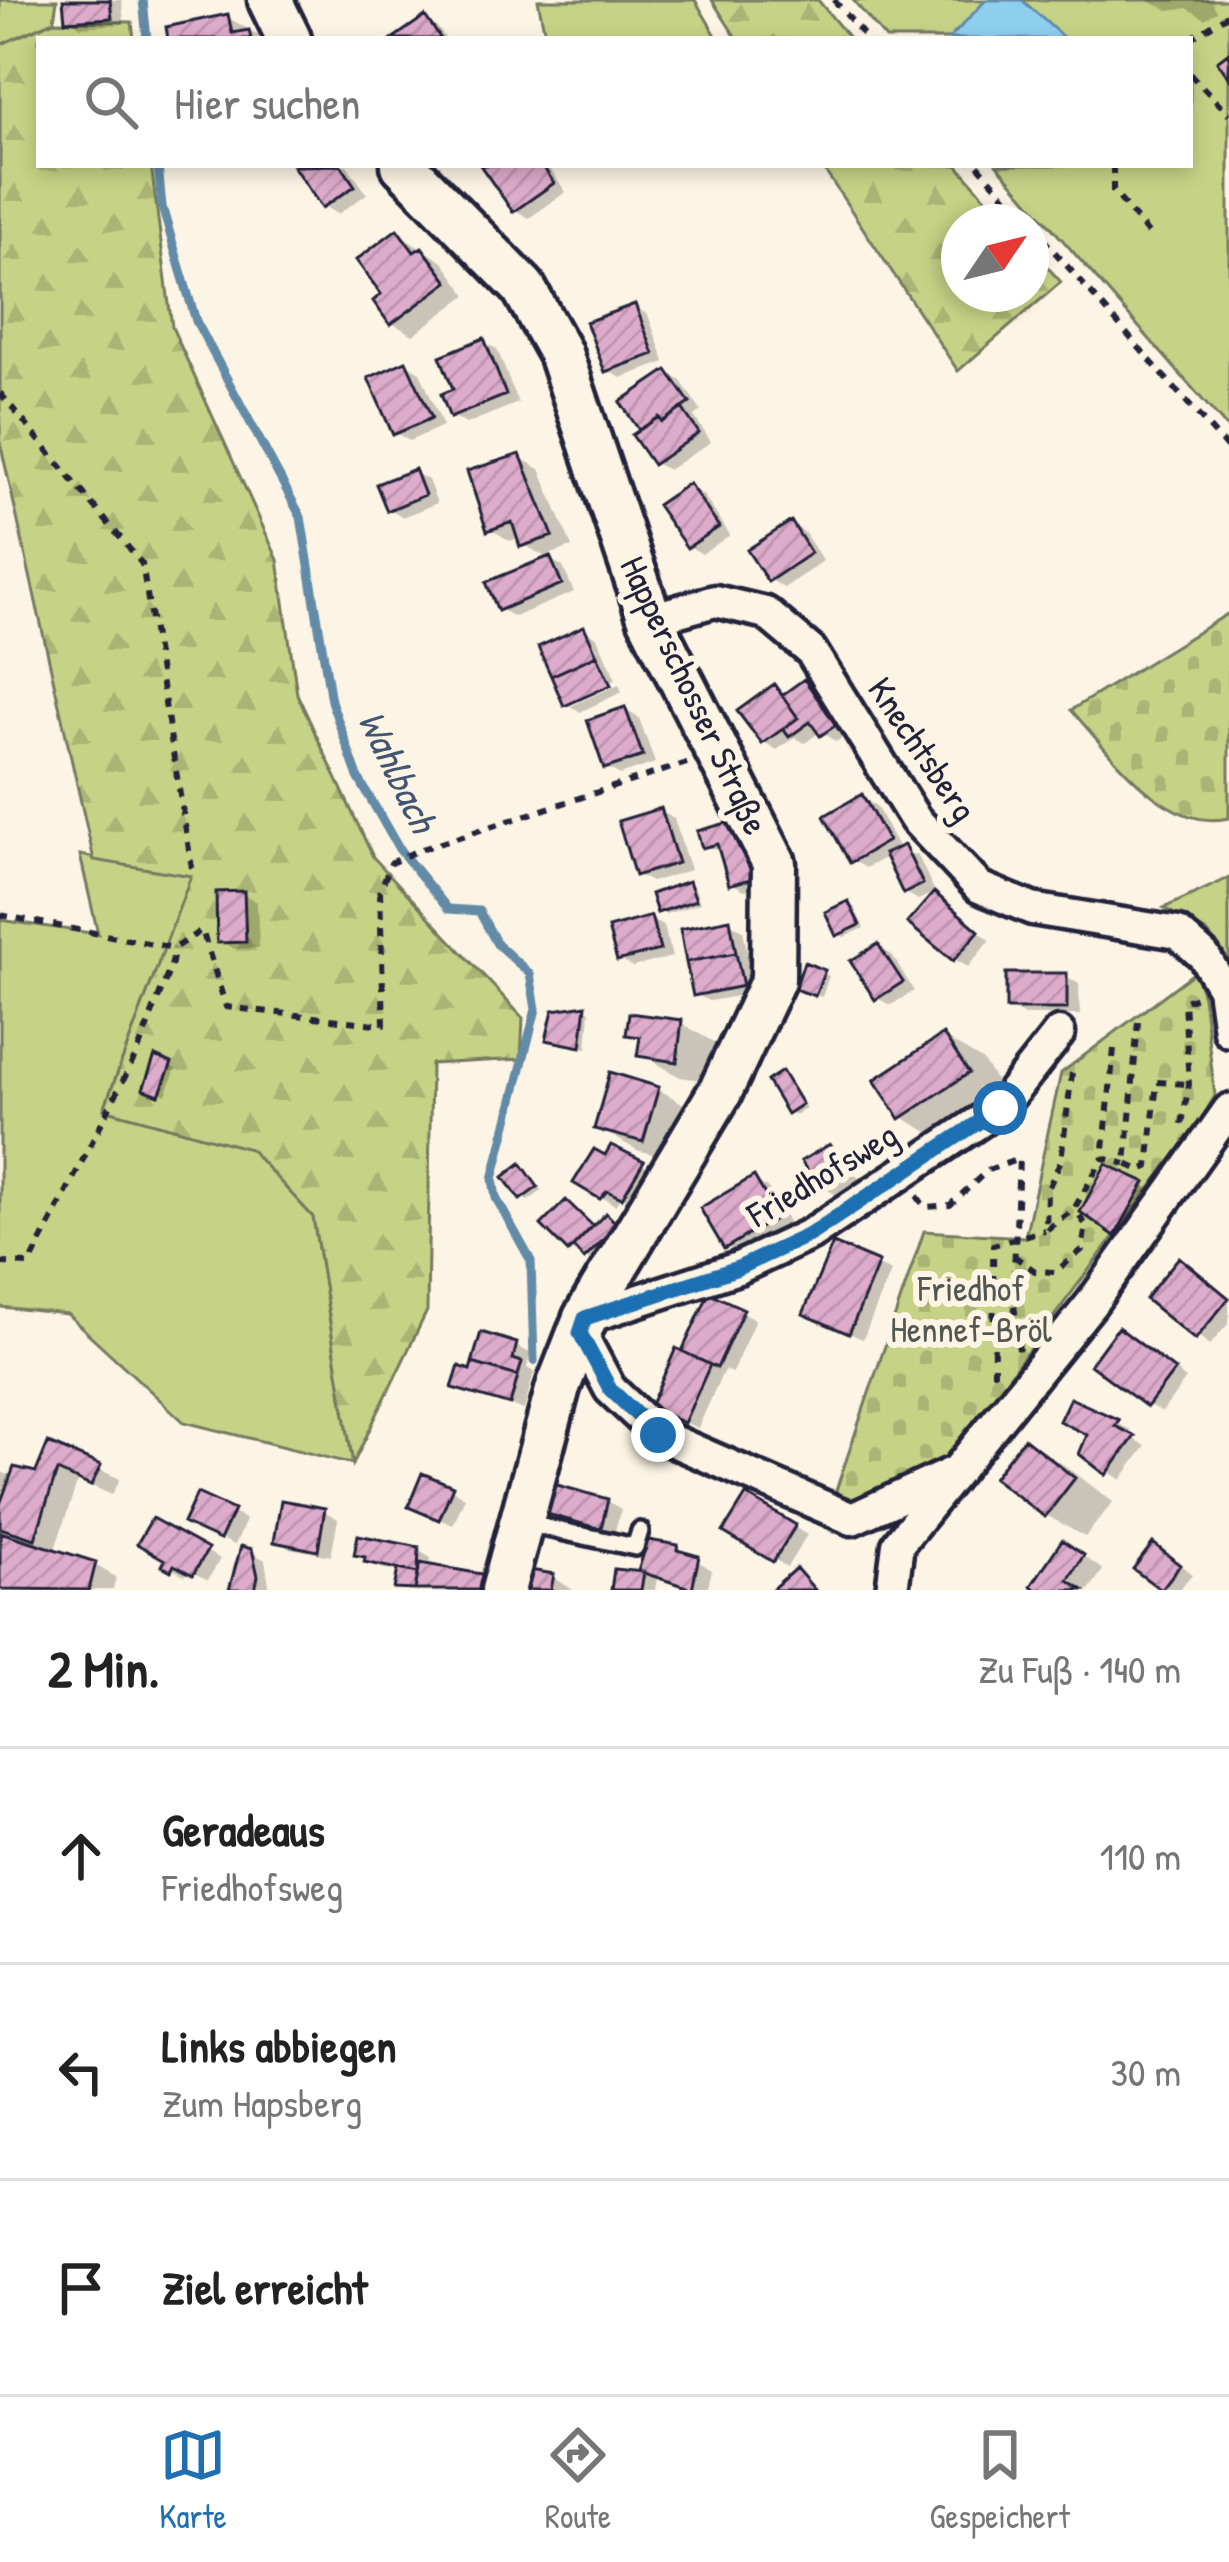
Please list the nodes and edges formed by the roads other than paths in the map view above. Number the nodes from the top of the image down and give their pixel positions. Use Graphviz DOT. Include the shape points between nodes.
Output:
graph roads {
  1 [pos="270,0"];
  2 [pos="288,36"];
  3 [pos="406,168"];
  4 [pos="650,619"];
  5 [pos="1229,1031"];
  6 [pos="1059,1034"];
  7 [pos="1229,1110"];
  8 [pos="582,1325"];
  9 [pos="955,1472"];
  10 [pos="521,1522"];
  11 [pos="640,1531"];
  12 [pos="503,1590"];
  13 [pos="892,1590"];
  1 -- 2 [label="street"];
  3 -- 4 [label="street, Happerschosser Straße" via="523,287 560,352"];
  4 -- 5 [label="street, Knechtsberg" via="715,601 766,613 811,651 915,819 979,887 1032,909 1178,933 1223,988"];
  4 -- 8 [label="street, Happerschosser Straße" via="775,862 773,980 720,1092"];
  6 -- 8 [label="street, Friedhofsweg" via="1000,1108 811,1234"];
  7 -- 9 [label="street" via="1091,1304"];
  8 -- 9 [label="street" via="610,1389 658,1435 852,1519"];
  8 -- 10 [label="street, Happerschosser Straße"];
  9 -- 13 [label="street" via="898,1544"];
  10 -- 11 [label="lane" via="635,1547"];
  10 -- 12 [label="street, Happerschosser Straße"];
}
